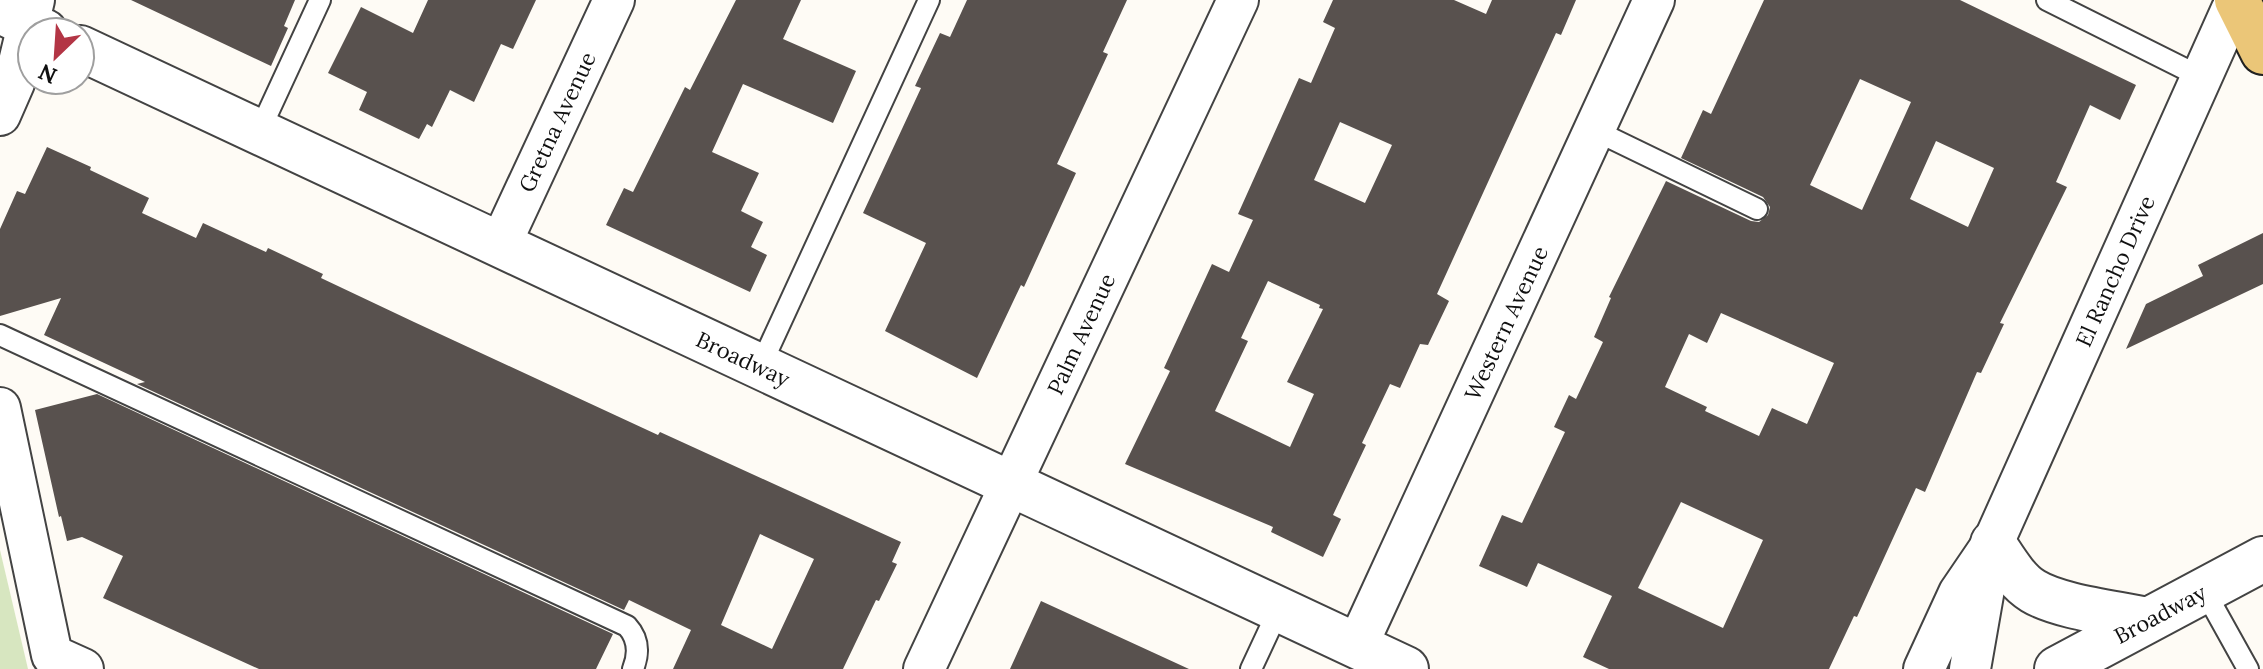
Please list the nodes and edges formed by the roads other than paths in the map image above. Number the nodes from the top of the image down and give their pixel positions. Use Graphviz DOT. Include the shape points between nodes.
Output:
graph roads {
  1 [pos="320,0"];
  2 [pos="614,0"];
  3 [pos="929,0"];
  4 [pos="1238,0"];
  5 [pos="1654,0"];
  6 [pos="2047,0"];
  7 [pos="2237,0"];
  8 [pos="2263,8"];
  9 [pos="2263,52"];
  10 [pos="96,56"];
  11 [pos="16,73"];
  12 [pos="2201,77"];
  13 [pos="0,115"];
  14 [pos="1594,130"];
  15 [pos="259,132"];
  16 [pos="1757,209"];
  17 [pos="500,245"];
  18 [pos="0,335"];
  19 [pos="760,367"];
  20 [pos="0,408"];
  21 [pos="1011,484"];
  22 [pos="1993,543"];
  23 [pos="2263,559"];
  24 [pos="2204,590"];
  25 [pos="1279,609"];
  26 [pos="2147,620"];
  27 [pos="1357,646"];
  28 [pos="67,662"];
  29 [pos="633,669"];
  30 [pos="924,669"];
  31 [pos="1251,669"];
  32 [pos="1406,669"];
  33 [pos="1924,669"];
  34 [pos="1970,669"];
  35 [pos="2057,669"];
  36 [pos="2248,669"];
  1 -- 15 [label="lane"];
  2 -- 17 [label="street, Gretna Avenue"];
  3 -- 19 [label="lane"];
  4 -- 21 [label="street, Palm Avenue"];
  5 -- 14 [label="street, Western Avenue"];
  6 -- 12 [label="lane"];
  7 -- 8 [label="lane"];
  7 -- 9 [label="main road"];
  7 -- 12 [label="street, El Rancho Drive"];
  10 -- 15 [label="street, Broadway"];
  11 -- 13 [label="street"];
  12 -- 22 [label="street, El Rancho Drive"];
  14 -- 16 [label="lane"];
  14 -- 27 [label="street, Western Avenue"];
  15 -- 17 [label="street, Broadway"];
  17 -- 19 [label="street, Broadway"];
  18 -- 29 [label="lane" via="627,626 635,634"];
  19 -- 21 [label="street, Broadway"];
  20 -- 28 [label="street"];
  21 -- 25 [label="street, Broadway"];
  21 -- 30 [label="street, Palm Avenue"];
  22 -- 26 [label="street" via="2031,590 2052,600"];
  22 -- 33 [label="street, El Rancho Drive" via="1959,593"];
  22 -- 34 [label="street, El Rancho Drive"];
  23 -- 24 [label="street, Broadway"];
  24 -- 26 [label="street, Broadway"];
  24 -- 36 [label="lane"];
  25 -- 27 [label="street, Broadway"];
  25 -- 31 [label="lane"];
  26 -- 35 [label="street, Broadway"];
  27 -- 32 [label="street, Broadway"];
}
